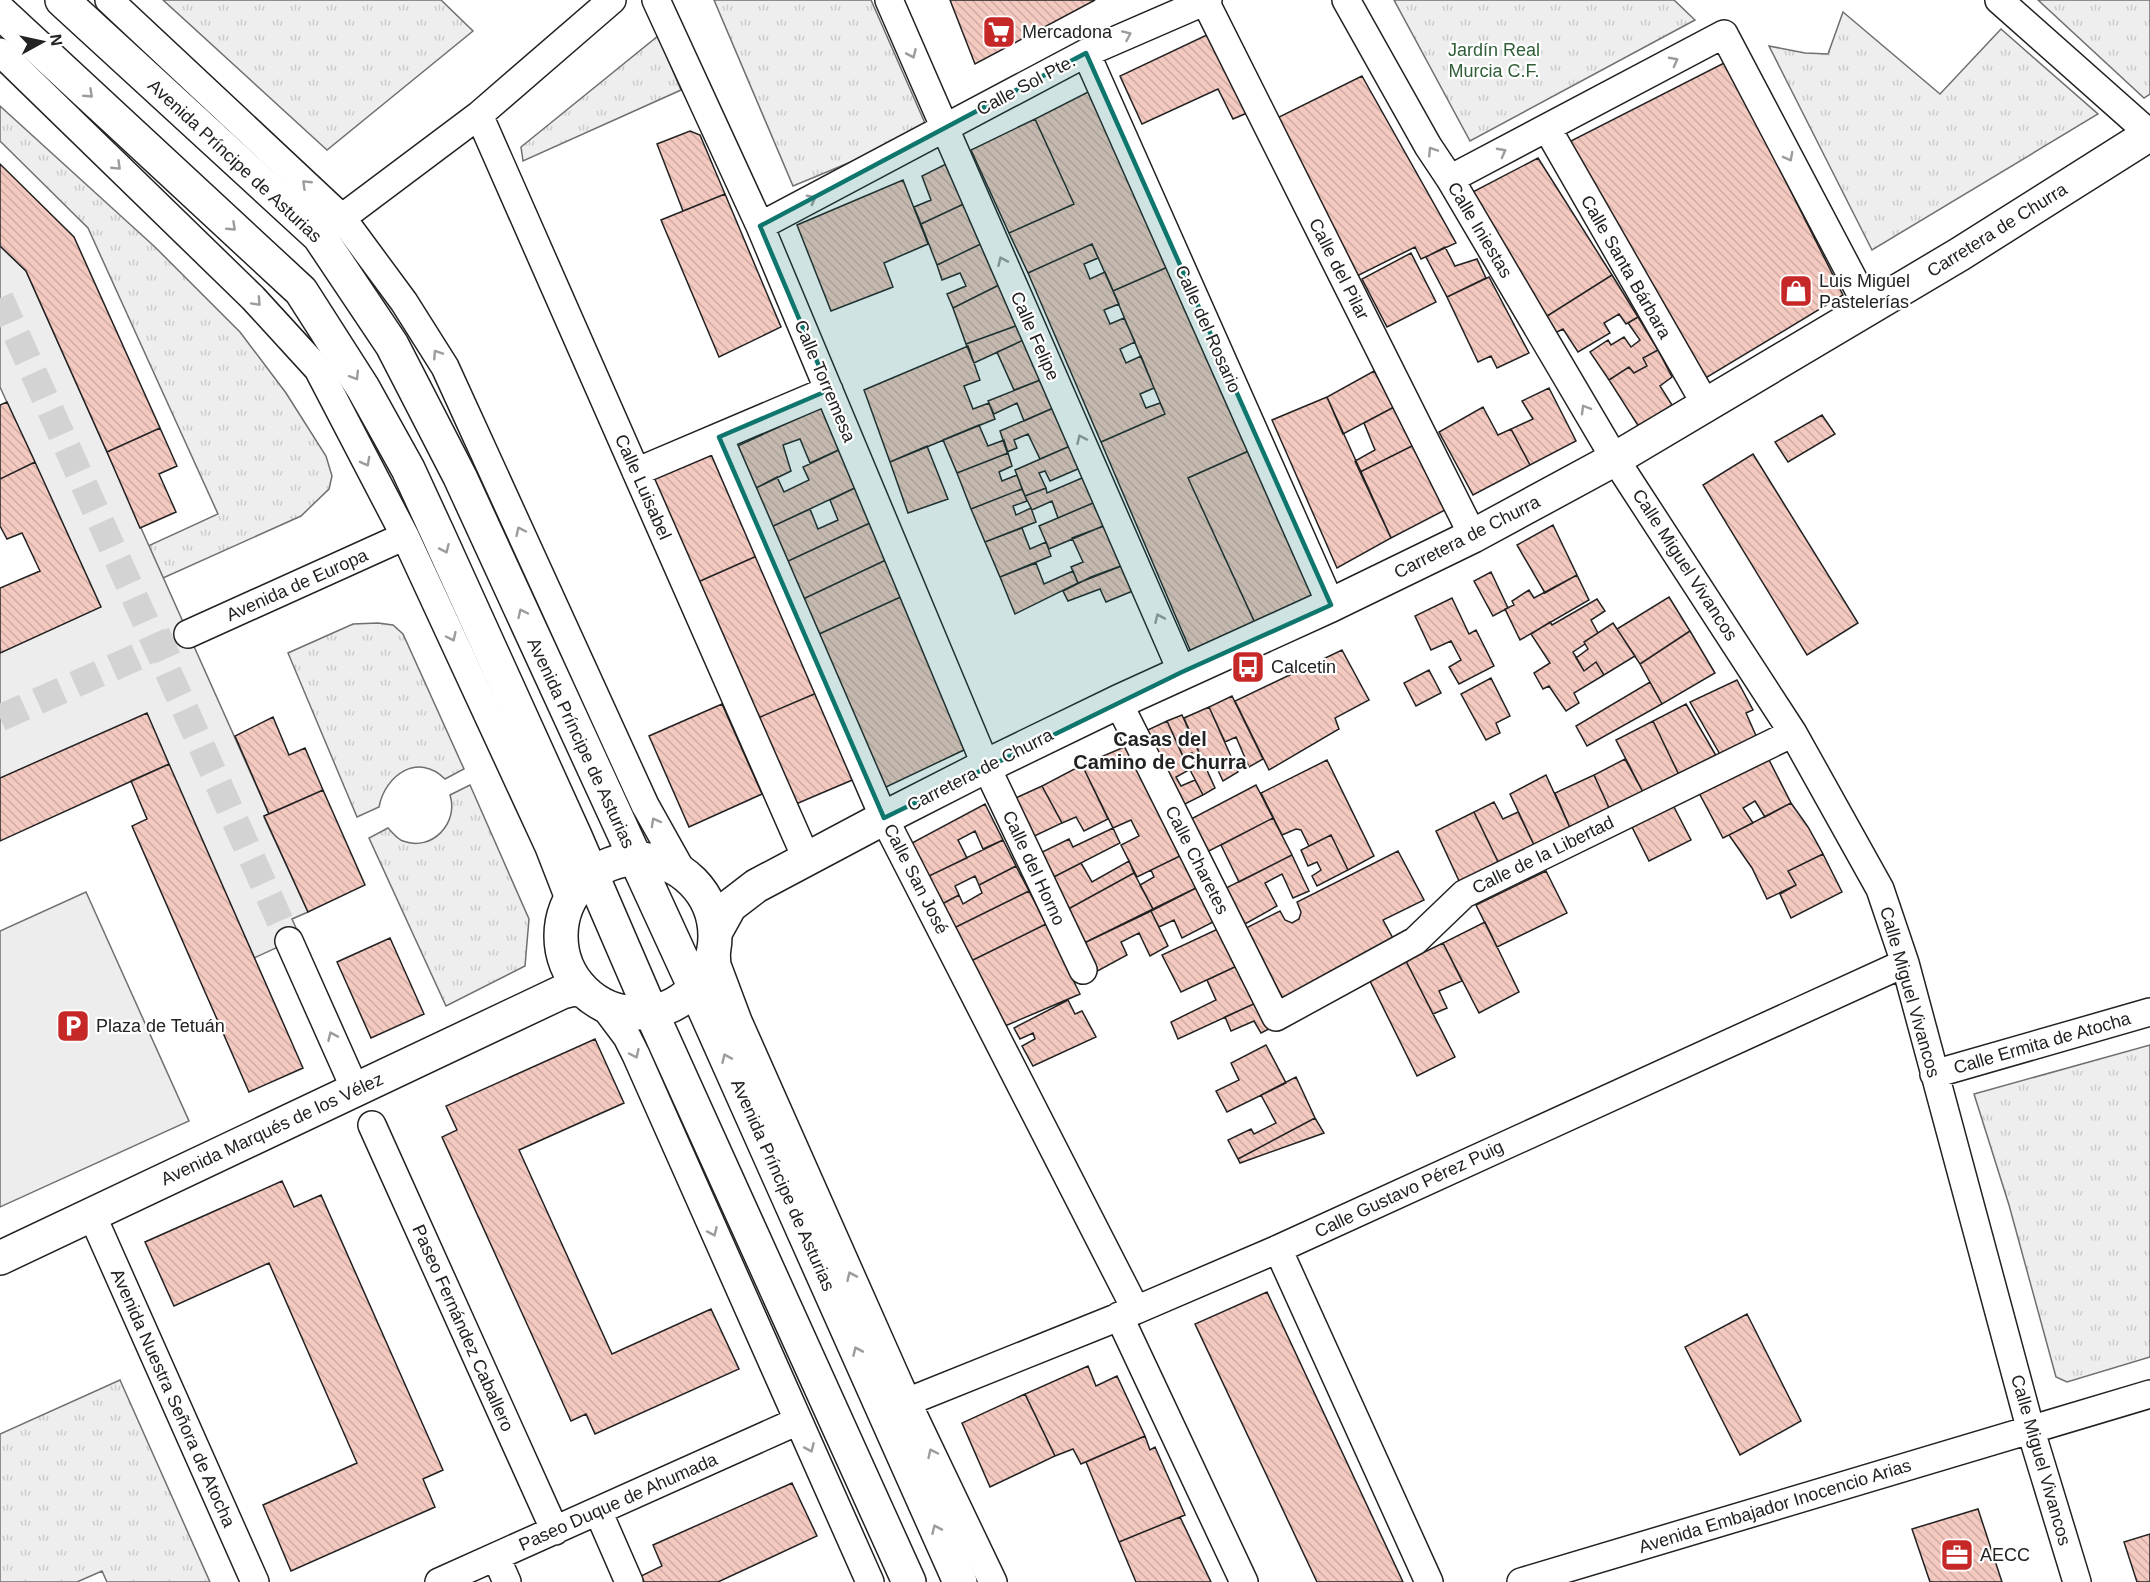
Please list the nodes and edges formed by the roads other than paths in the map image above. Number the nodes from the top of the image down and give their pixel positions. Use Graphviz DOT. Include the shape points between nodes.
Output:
graph roads {
  1 [pos="62,0"];
  2 [pos="110,0"];
  3 [pos="612,0"];
  4 [pos="656,0"];
  5 [pos="889,0"];
  6 [pos="1346,0"];
  7 [pos="1999,0"];
  8 [pos="1206,1"];
  9 [pos="0,12"];
  10 [pos="0,52"];
  11 [pos="1086,53"];
  12 [pos="479,115"];
  13 [pos="944,128"];
  14 [pos="1547,128"];
  15 [pos="2150,134"];
  16 [pos="1450,179"];
  17 [pos="760,226"];
  18 [pos="330,227"];
  19 [pos="1869,309"];
  20 [pos="829,390"];
  21 [pos="1706,405"];
  22 [pos="719,437"];
  23 [pos="1615,459"];
  24 [pos="636,472"];
  25 [pos="405,536"];
  26 [pos="1473,536"];
  27 [pos="1331,605"];
  28 [pos="188,634"];
  29 [pos="1182,672"];
  30 [pos="1118,702"];
  31 [pos="1793,733"];
  32 [pos="986,766"];
  33 [pos="884,818"];
  34 [pos="634,859"];
  35 [pos="807,860"];
  36 [pos="591,875"];
  37 [pos="690,881"];
  38 [pos="756,886"];
  39 [pos="570,901"];
  40 [pos="715,936"];
  41 [pos="290,941"];
  42 [pos="563,955"];
  43 [pos="1905,963"];
  44 [pos="1083,970"];
  45 [pos="695,988"];
  46 [pos="593,998"];
  47 [pos="545,1000"];
  48 [pos="651,1012"];
  49 [pos="2150,1012"];
  50 [pos="1276,1017"];
  51 [pos="1934,1074"];
  52 [pos="355,1089"];
  53 [pos="372,1125"];
  54 [pos="92,1215"];
  55 [pos="1278,1249"];
  56 [pos="0,1258"];
  57 [pos="1127,1313"];
  58 [pos="2150,1394"];
  59 [pos="907,1402"];
  60 [pos="798,1421"];
  61 [pos="2031,1431"];
  62 [pos="598,1511"];
  63 [pos="555,1531"];
  64 [pos="496,1557"];
  65 [pos="255,1582"];
  66 [pos="439,1582"];
  67 [pos="507,1582"];
  68 [pos="629,1582"];
  69 [pos="870,1582"];
  70 [pos="909,1582"];
  71 [pos="960,1582"];
  72 [pos="993,1582"];
  73 [pos="1244,1582"];
  74 [pos="1429,1582"];
  75 [pos="1521,1582"];
  76 [pos="2077,1582"];
  1 -- 18 [label="main road, Avenida Príncipe de Asturias"];
  18 -- 2 [label="street, one-way"];
  3 -- 12 [label="street"];
  4 -- 17 [label="street, Calle Torremesa"];
  5 -- 13 [label="street, Calle Felipe, one-way"];
  16 -- 6 [label="street, Calle Iniestas, one-way"];
  7 -- 15 [label="street"];
  11 -- 8 [label="street, Calle Sol Pte., one-way"];
  8 -- 26 [label="street, Calle del Pilar"];
  9 -- 36 [label="main road, one-way" via="301,291 363,388 408,470"];
  10 -- 25 [label="street, one-way" via="253,298 318,369"];
  11 -- 13 [label="street, Calle Sol Pte."];
  11 -- 27 [label="street, Calle del Rosario"];
  12 -- 18 [label="street"];
  12 -- 24 [label="street, Calle Luisabel"];
  17 -- 13 [label="street, Calle Sol Pte., one-way"];
  29 -- 13 [label="street, Calle Felipe, one-way"];
  16 -- 14 [label="street, one-way"];
  14 -- 19 [label="street, one-way" via="1724,34"];
  14 -- 21 [label="street, Calle Santa Bárbara"];
  15 -- 19 [label="main road, Carretera de Churra"];
  23 -- 16 [label="street, Calle Iniestas, one-way"];
  17 -- 20 [label="street, Calle Torremesa"];
  34 -- 18 [label="main road, Avenida Príncipe de Asturias, one-way" via="460,477"];
  37 -- 18 [label="street, one-way" via="645,805 446,367 404,302"];
  19 -- 21 [label="main road, Carretera de Churra"];
  20 -- 22 [label="street"];
  20 -- 32 [label="street, Calle Torremesa"];
  21 -- 23 [label="main road, Carretera de Churra"];
  22 -- 24 [label="street"];
  22 -- 33 [label="street, Calle San José"];
  23 -- 26 [label="main road, Carretera de Churra"];
  23 -- 31 [label="street, Calle Miguel Vivancos"];
  24 -- 35 [label="street, Calle Luisabel"];
  25 -- 28 [label="street, Avenida de Europa"];
  25 -- 39 [label="street, one-way" via="549,847"];
  26 -- 27 [label="main road, Carretera de Churra"];
  27 -- 29 [label="main road, Carretera de Churra"];
  29 -- 30 [label="main road, Carretera de Churra"];
  30 -- 32 [label="main road, Carretera de Churra"];
  30 -- 50 [label="street, Calle Charetes"];
  31 -- 43 [label="street, Calle Miguel Vivancos" via="1880,889"];
  31 -- 50 [label="street, Calle de la Libertad" via="1464,894 1415,941"];
  32 -- 33 [label="main road, Carretera de Churra"];
  32 -- 44 [label="street, Calle del Horno"];
  33 -- 35 [label="main road, Carretera de Churra"];
  33 -- 57 [label="street, Calle San José"];
  34 -- 36 [label="main road" via="611,864"];
  34 -- 37 [label="main road, Carretera de Churra" via="660,862"];
  34 -- 45 [label="main road, Avenida Príncipe de Asturias"];
  35 -- 38 [label="main road, Carretera de Churra"];
  36 -- 39 [label="main road"];
  36 -- 48 [label="main road"];
  37 -- 38 [label="main road, Carretera de Churra" via="739,890"];
  37 -- 40 [label="main road" via="710,909"];
  38 -- 40 [label="main road, Carretera de Churra" via="730,906"];
  39 -- 42 [label="main road" via="562,924"];
  40 -- 45 [label="main road" via="711,961"];
  59 -- 40 [label="street, one-way" via="726,994 717,965"];
  52 -- 41 [label="street, one-way"];
  42 -- 46 [label="main road" via="569,971"];
  42 -- 47 [label="main road" via="556,986"];
  43 -- 51 [label="street, Calle Miguel Vivancos"];
  43 -- 55 [label="street, Calle Gustavo Pérez Puig"];
  45 -- 48 [label="main road" via="680,1001"];
  71 -- 45 [label="main road, Avenida Príncipe de Asturias, one-way"];
  46 -- 47 [label="main road, Avenida Marqués de los Vélez" via="574,989"];
  46 -- 48 [label="main road" via="622,1012"];
  46 -- 60 [label="street, one-way" via="627,1037 636,1055"];
  47 -- 52 [label="main road, Avenida Marqués de los Vélez"];
  48 -- 70 [label="main road"];
  49 -- 51 [label="street, Calle Ermita de Atocha"];
  51 -- 61 [label="street, Calle Miguel Vivancos"];
  52 -- 54 [label="main road, Avenida Marqués de los Vélez"];
  53 -- 63 [label="street, Paseo Fernández Caballero"];
  54 -- 56 [label="main road, Avenida Marqués de los Vélez"];
  54 -- 65 [label="street, Avenida Nuestra Señora de Atocha"];
  55 -- 57 [label="street, Calle Gustavo Pérez Puig"];
  55 -- 74 [label="street"];
  57 -- 59 [label="street, Calle Gustavo Pérez Puig"];
  57 -- 73 [label="street, Calle San José"];
  58 -- 61 [label="street, Avenida Embajador Inocencio Arias"];
  72 -- 59 [label="street, one-way"];
  60 -- 62 [label="street, Paseo Duque de Ahumada"];
  60 -- 69 [label="street, one-way"];
  61 -- 75 [label="street, Avenida Embajador Inocencio Arias"];
  61 -- 76 [label="street, Calle Miguel Vivancos"];
  62 -- 63 [label="street, Paseo Duque de Ahumada"];
  62 -- 68 [label="street"];
  63 -- 64 [label="street, Paseo Duque de Ahumada"];
  64 -- 66 [label="street, Paseo Duque de Ahumada"];
  64 -- 67 [label="street"];
}
